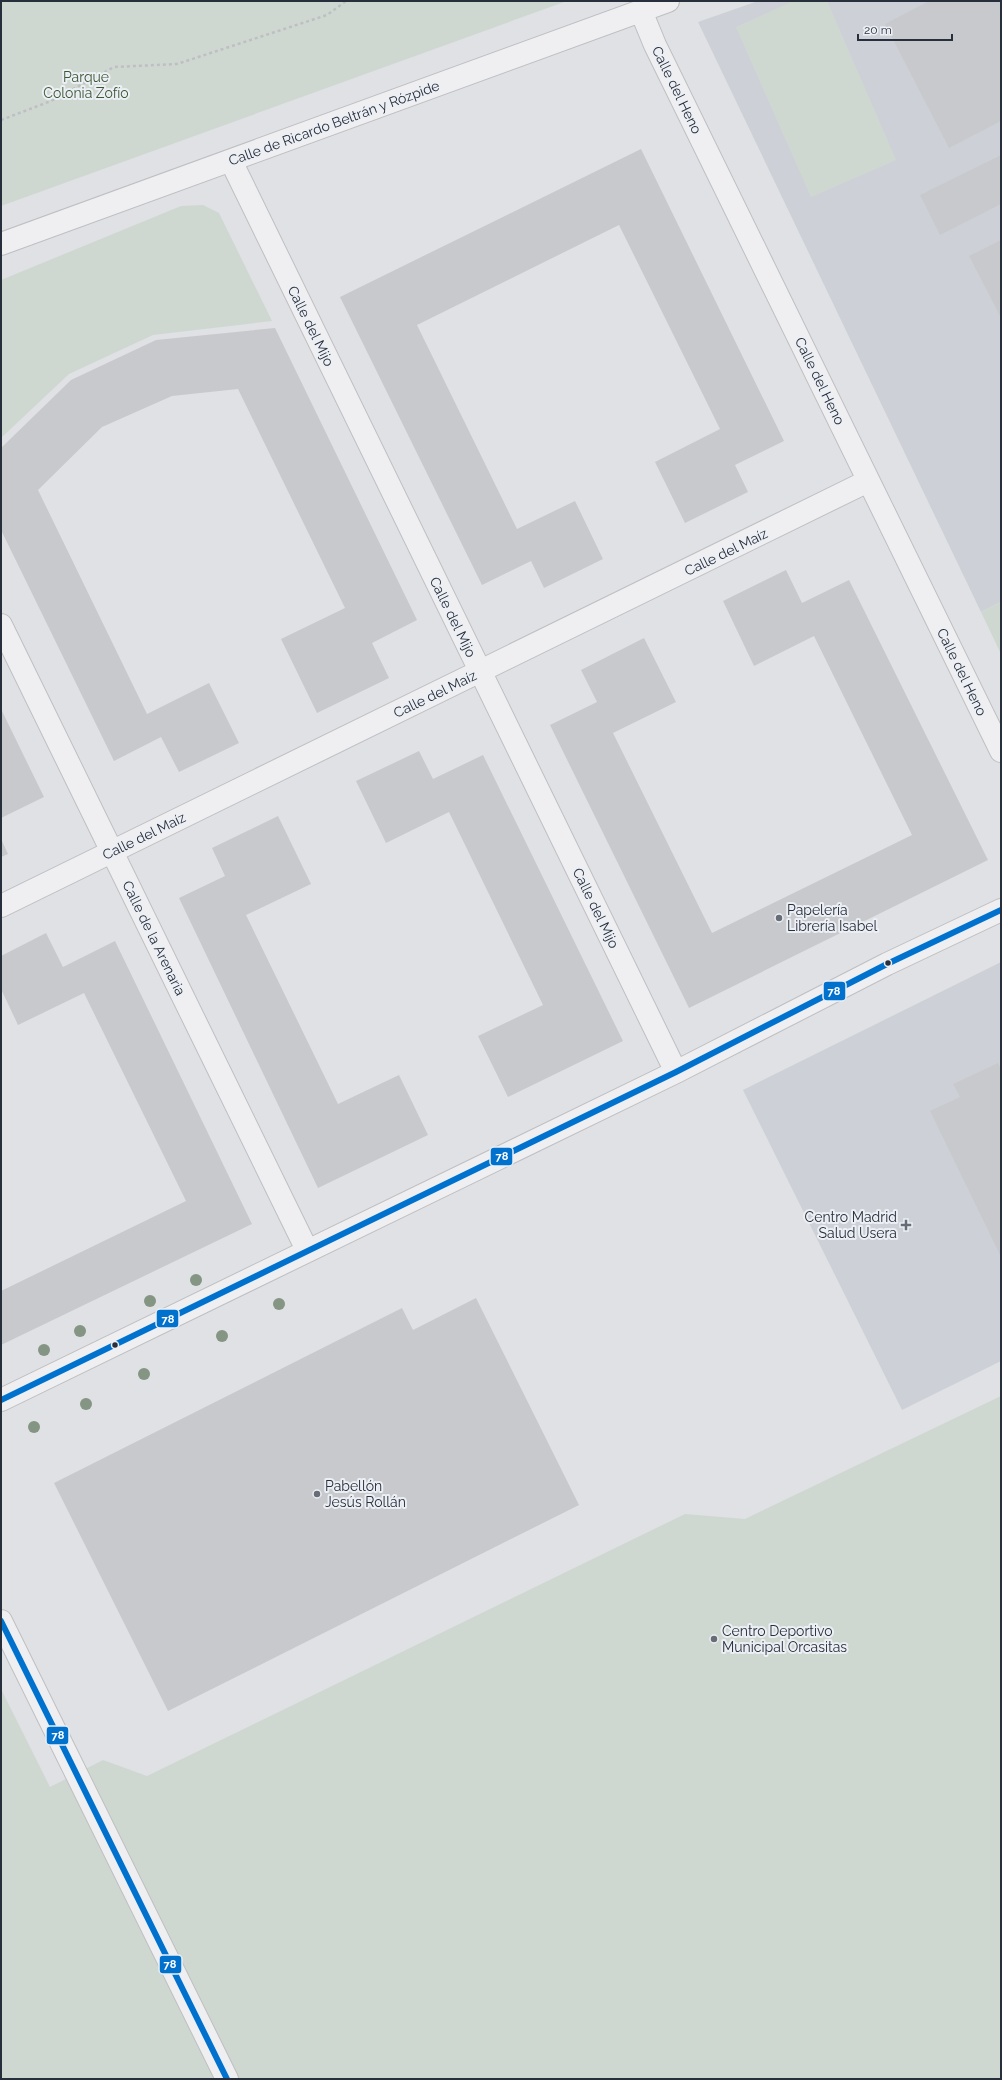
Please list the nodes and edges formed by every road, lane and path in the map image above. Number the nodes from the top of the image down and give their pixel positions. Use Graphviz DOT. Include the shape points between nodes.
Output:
graph roads {
  1 [pos="346,1"];
  2 [pos="668,1"];
  3 [pos="641,11"];
  4 [pos="1,120"];
  5 [pos="231,161"];
  6 [pos="1,244"];
  7 [pos="868,481"];
  8 [pos="1,625"];
  9 [pos="480,672"];
  10 [pos="1001,751"];
  11 [pos="111,851"];
  12 [pos="1,906"];
  13 [pos="1001,910"];
  14 [pos="676,1072"];
  15 [pos="307,1250"];
  16 [pos="1,1400"];
  17 [pos="1,1621"];
  18 [pos="227,2079"];
  1 -- 4 [label="path" via="327,15 177,64 114,67 51,101"];
  2 -- 3 [label="street, Calle de Ricardo Beltrán y Rózpide"];
  3 -- 5 [label="street, Calle de Ricardo Beltrán y Rózpide"];
  3 -- 7 [label="street, Calle del Heno" via="655,45"];
  5 -- 6 [label="street, Calle de Ricardo Beltrán y Rózpide"];
  5 -- 9 [label="street, Calle del Mijo"];
  7 -- 9 [label="street, Calle del Maíz"];
  7 -- 10 [label="street, Calle del Heno"];
  8 -- 11 [label="street, Calle de la Arenaria"];
  9 -- 11 [label="street, Calle del Maíz"];
  9 -- 14 [label="street, Calle del Mijo"];
  11 -- 12 [label="street, Calle del Maíz"];
  11 -- 15 [label="street, Calle de la Arenaria"];
  13 -- 14 [label="street" via="887,964"];
  14 -- 15 [label="street"];
  15 -- 16 [label="street"];
  17 -- 18 [label="street"];
}
